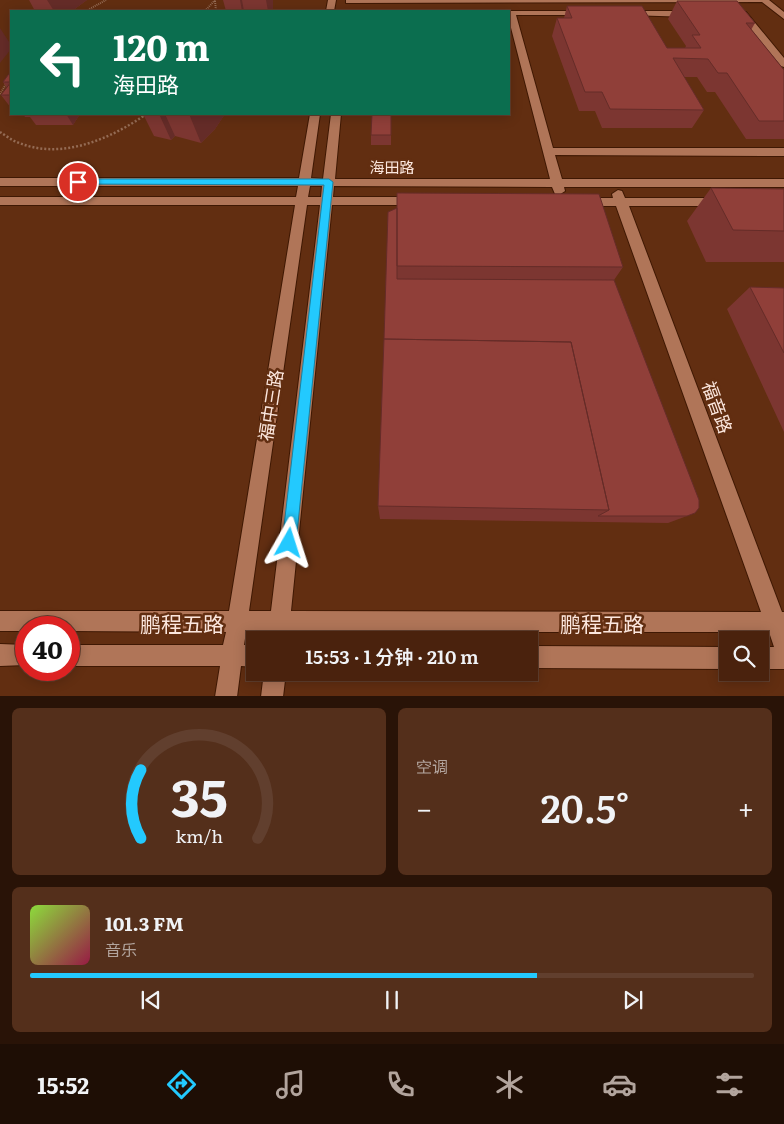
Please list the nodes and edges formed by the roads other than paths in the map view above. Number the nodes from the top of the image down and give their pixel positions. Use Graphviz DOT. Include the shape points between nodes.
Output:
graph roads {
  1 [pos="349,0"];
  2 [pos="764,0"];
  3 [pos="598,13"];
  4 [pos="617,13"];
  5 [pos="704,14"];
  6 [pos="733,14"];
  7 [pos="784,16"];
  8 [pos="784,64"];
  9 [pos="314,115"];
  10 [pos="336,115"];
  11 [pos="548,151"];
  12 [pos="784,152"];
  13 [pos="0,182"];
  14 [pos="304,182"];
  15 [pos="329,182"];
  16 [pos="557,183"];
  17 [pos="614,183"];
  18 [pos="784,183"];
  19 [pos="0,201"];
  20 [pos="301,201"];
  21 [pos="327,201"];
  22 [pos="427,201"];
  23 [pos="621,202"];
  24 [pos="736,202"];
  25 [pos="0,621"];
  26 [pos="237,622"];
  27 [pos="780,622"];
  28 [pos="280,631"];
  29 [pos="784,646"];
  30 [pos="0,655"];
  31 [pos="15,655"];
  32 [pos="80,655"];
  33 [pos="232,656"];
  34 [pos="246,656"];
  35 [pos="538,657"];
  36 [pos="719,658"];
  37 [pos="769,658"];
  38 [pos="784,658"];
  39 [pos="274,681"];
  40 [pos="226,696"];
  41 [pos="272,696"];
  1 -- 2 [label="street"];
  2 -- 7 [label="street"];
  3 -- 11 [label="street" via="511,13"];
  4 -- 5 [label="street"];
  6 -- 8 [label="street" via="743,14"];
  9 -- 14 [label="street, 福中三路"];
  10 -- 15 [label="street, 福中三路"];
  11 -- 12 [label="street"];
  11 -- 16 [label="street"];
  13 -- 14 [label="street, 海田路"];
  14 -- 15 [label="street, 海田路"];
  14 -- 20 [label="street, 福中三路"];
  15 -- 16 [label="street, 海田路"];
  15 -- 21 [label="street, 福中三路"];
  16 -- 17 [label="street, 海田路"];
  16 -- 23 [label="street" via="562,202"];
  17 -- 18 [label="street, 海田路"];
  17 -- 23 [label="street, 福音路"];
  19 -- 20 [label="street"];
  20 -- 21 [label="street"];
  20 -- 26 [label="street, 福中三路"];
  21 -- 22 [label="street"];
  21 -- 28 [label="street, 福中三路"];
  23 -- 24 [label="street"];
  23 -- 27 [label="street, 福音路"];
  25 -- 26 [label="street, 鹏程五路"];
  26 -- 28 [label="street, 鹏程五路"];
  26 -- 33 [label="street, 福中三路"];
  27 -- 28 [label="street, 鹏程五路"];
  27 -- 29 [label="street, 福音路"];
  30 -- 31 [label="street"];
  32 -- 33 [label="street, 鹏程五路"];
  33 -- 34 [label="street, 鹏程五路"];
  33 -- 40 [label="street, 福中三路"];
  35 -- 36 [label="street, 鹏程五路"];
  37 -- 38 [label="street"];
  39 -- 41 [label="street"];
}
